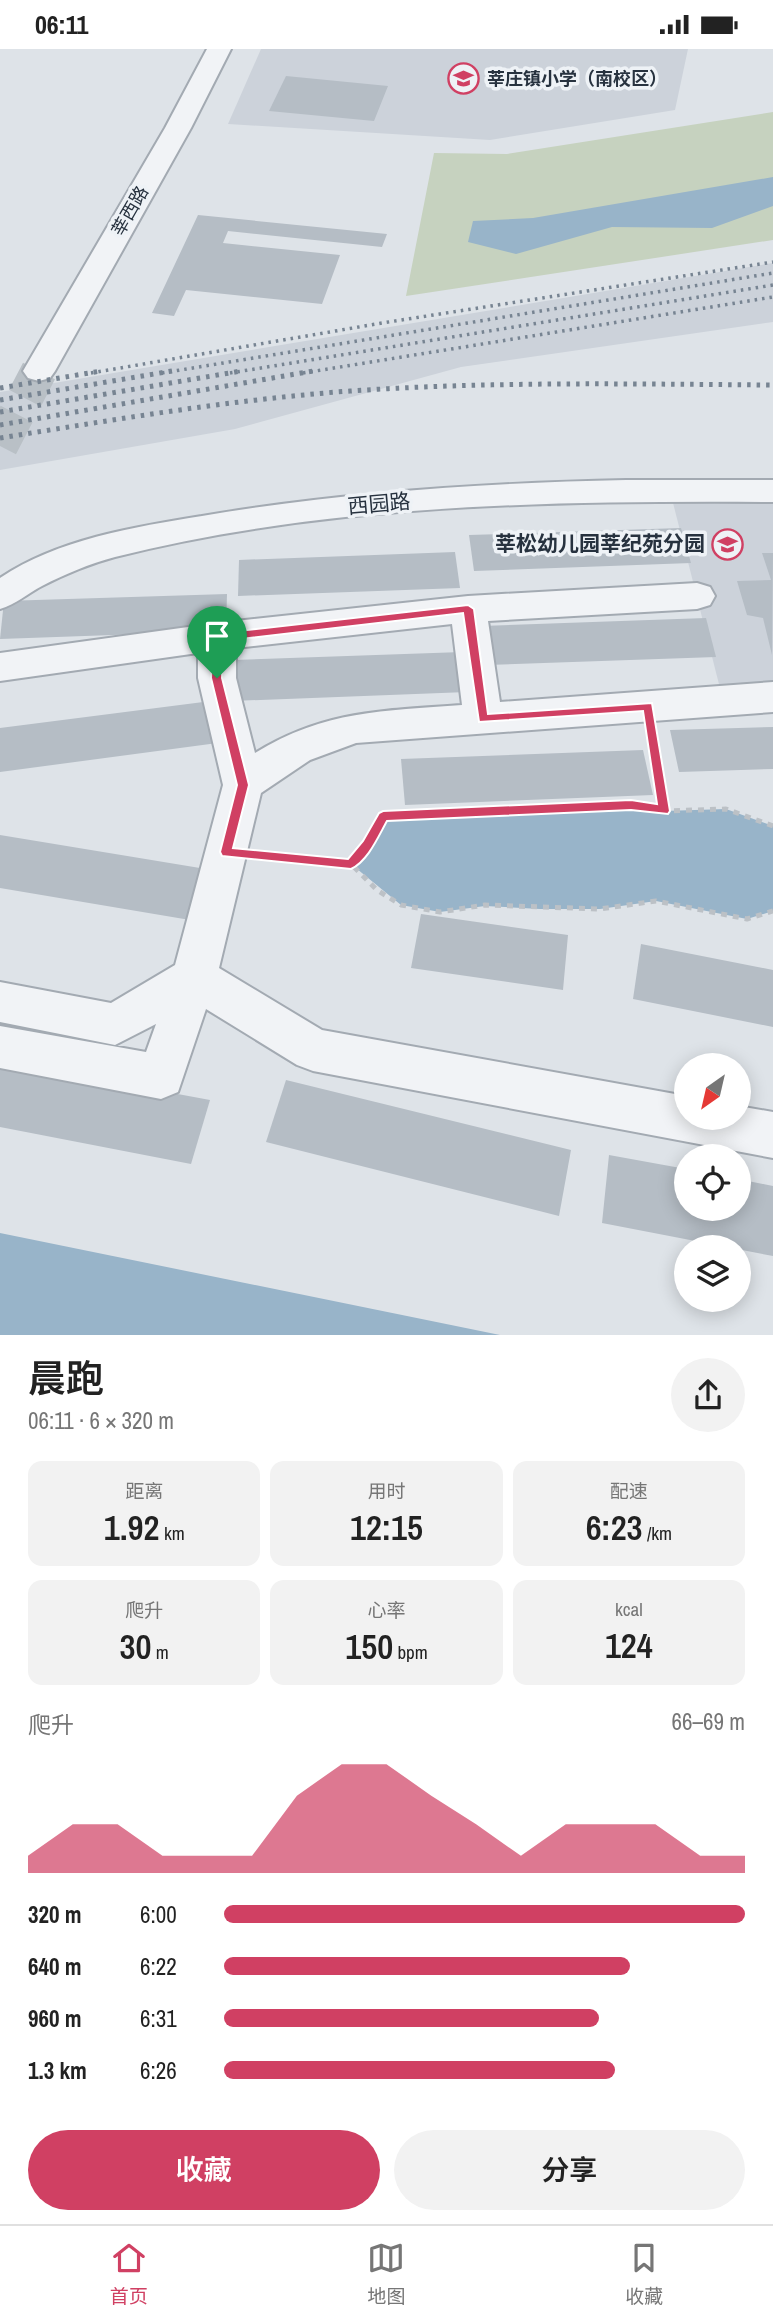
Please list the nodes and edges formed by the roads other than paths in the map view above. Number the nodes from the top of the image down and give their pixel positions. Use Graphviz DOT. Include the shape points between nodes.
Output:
graph roads {
  1 [pos="219,49"];
  2 [pos="39,371"];
  3 [pos="773,491"];
  4 [pos="0,596"];
  5 [pos="697,596"];
  6 [pos="468,609"];
  7 [pos="217,637"];
  8 [pos="0,667"];
  9 [pos="773,697"];
  10 [pos="483,719"];
  11 [pos="243,785"];
  12 [pos="194,977"];
  13 [pos="0,1002"];
  14 [pos="0,1047"];
  15 [pos="773,1135"];
  1 -- 2 [label="street, 莘西路"];
  3 -- 4 [label="street, 西园路" via="505,493 317,509 170,533 79,556 38,572"];
  5 -- 6 [label="street"];
  6 -- 7 [label="street"];
  6 -- 10 [label="street"];
  7 -- 8 [label="street"];
  7 -- 11 [label="street" via="217,678"];
  9 -- 10 [label="street"];
  10 -- 11 [label="street" via="356,728 320,737 288,751"];
  11 -- 12 [label="street"];
  12 -- 13 [label="street" via="115,1024"];
  12 -- 14 [label="street" via="161,1077"];
  12 -- 15 [label="street" via="313,1050"];
}
